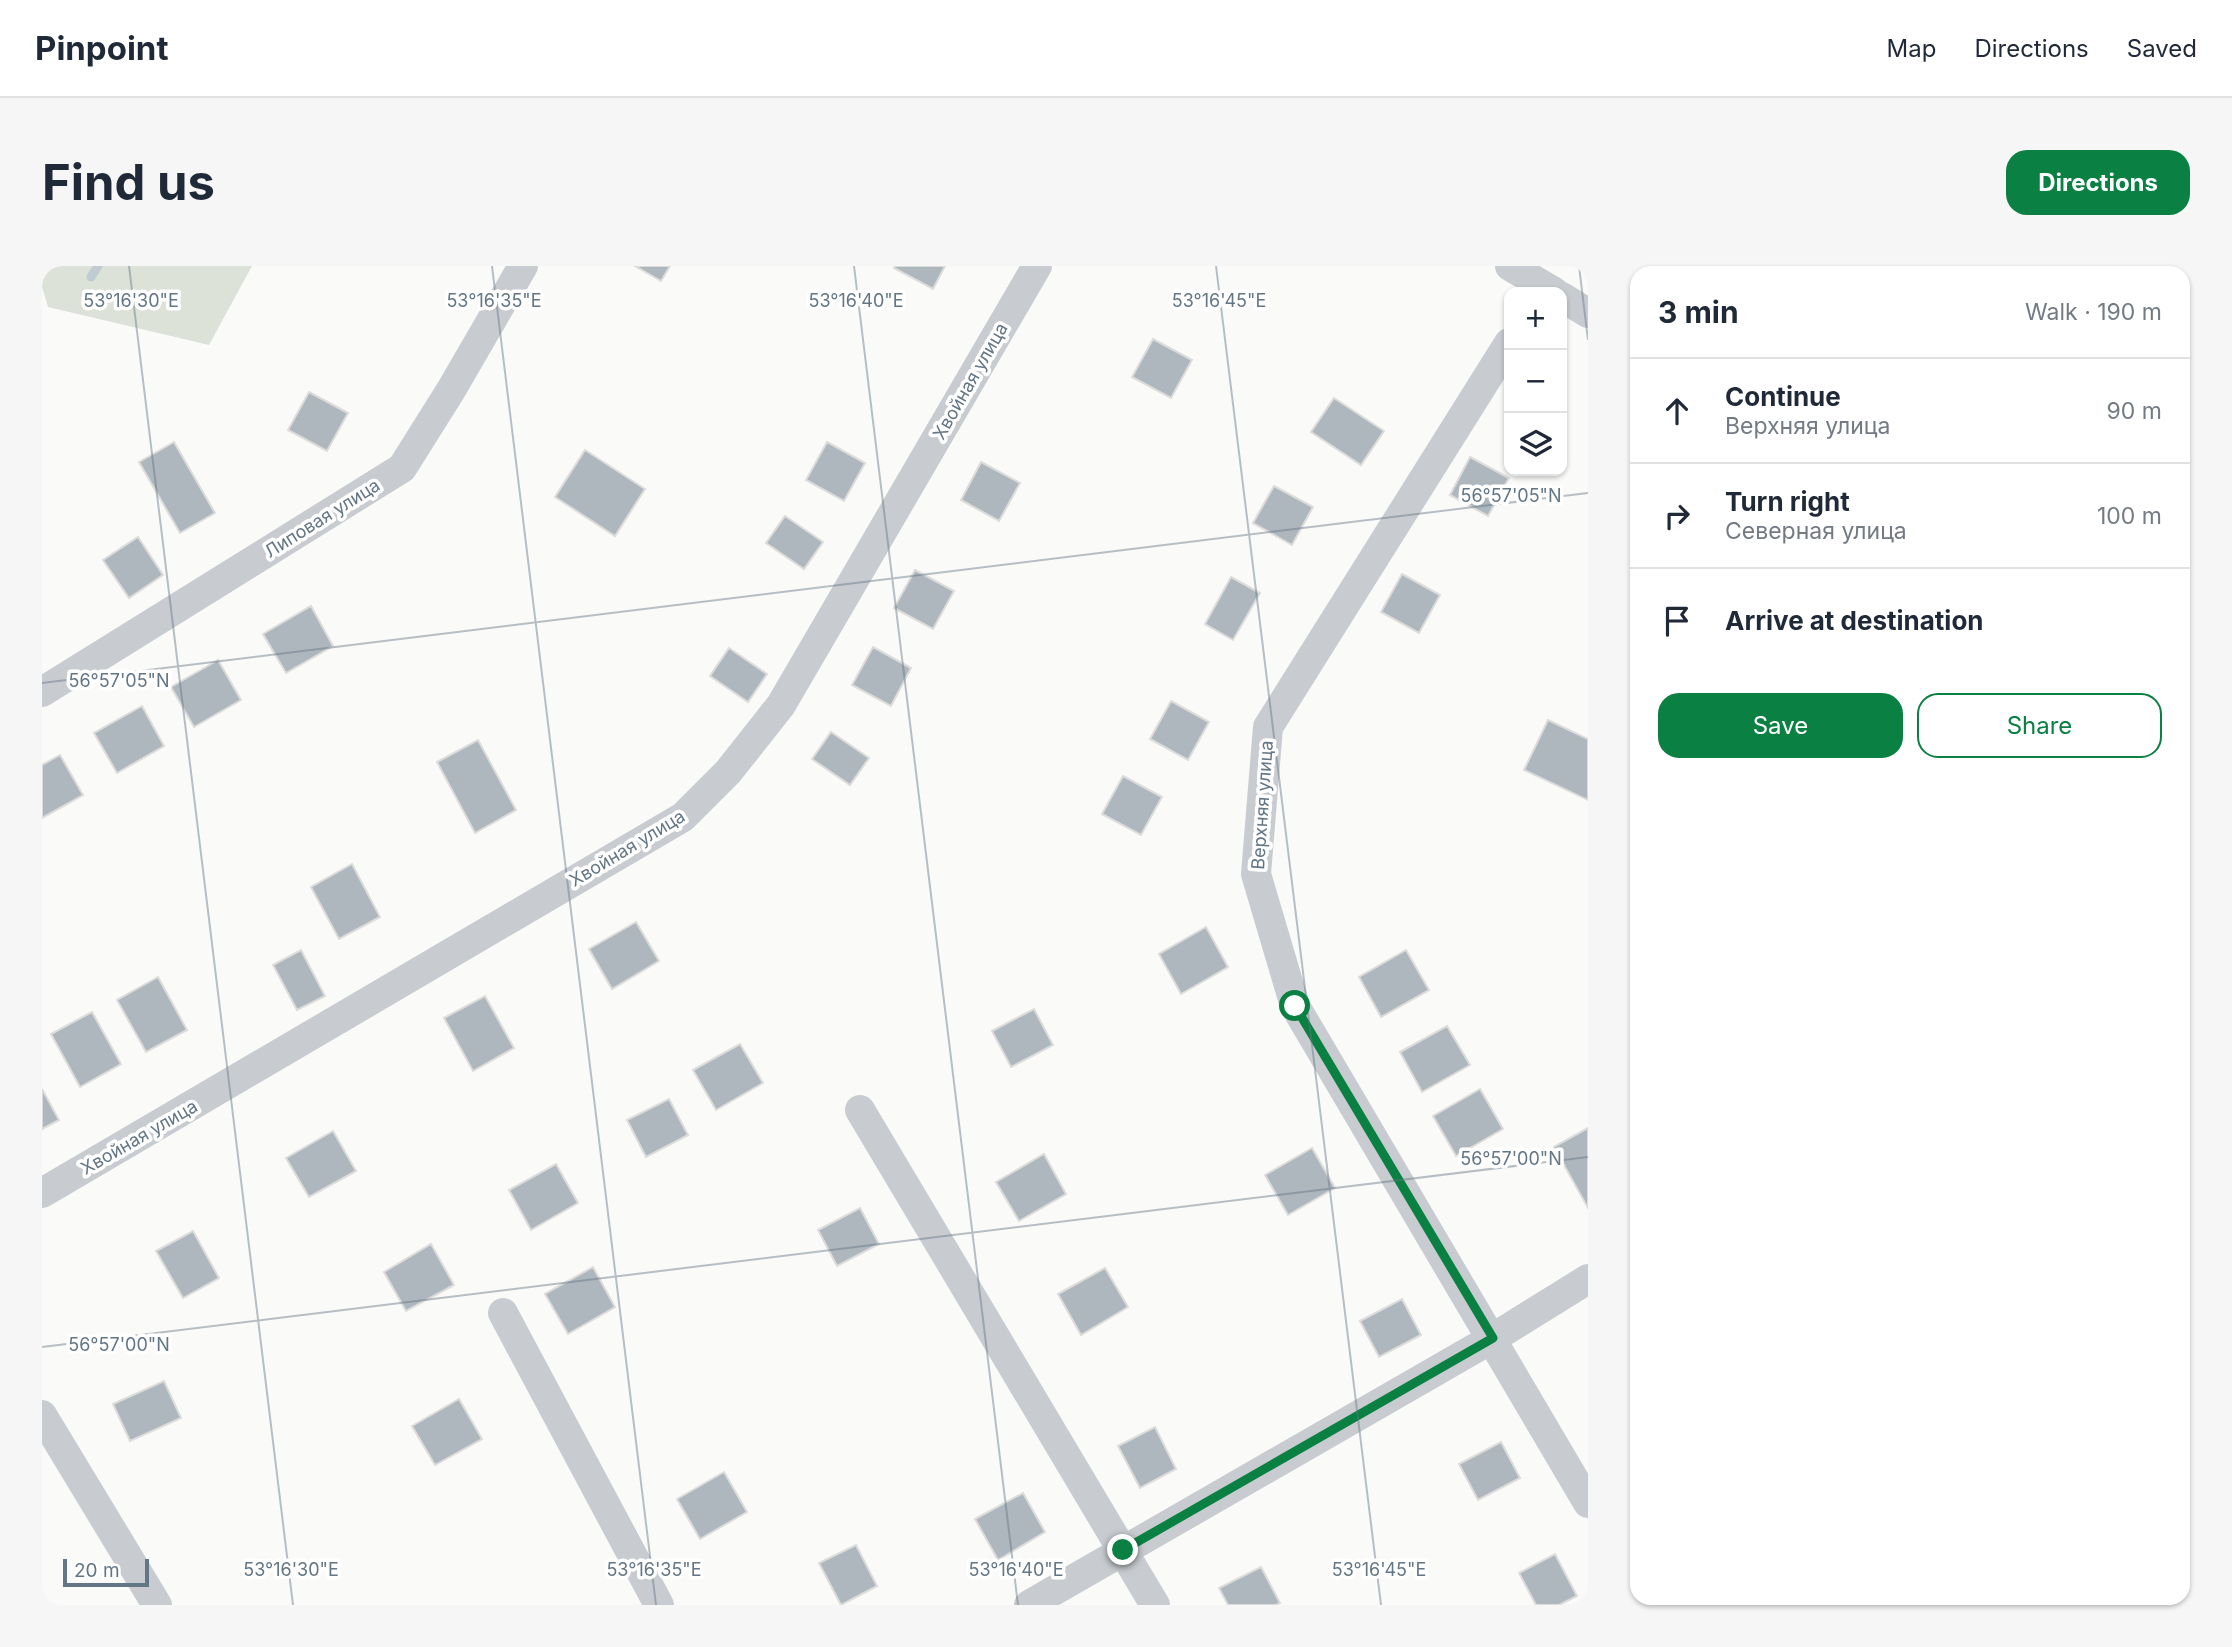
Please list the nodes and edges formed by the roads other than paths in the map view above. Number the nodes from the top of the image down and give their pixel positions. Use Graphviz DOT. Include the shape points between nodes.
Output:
graph roads {
  1 [pos="523,266"];
  2 [pos="1037,266"];
  3 [pos="1510,266"];
  4 [pos="1552,287"];
  5 [pos="1567,298"];
  6 [pos="1588,313"];
  7 [pos="1505,350"];
  8 [pos="42,692"];
  9 [pos="860,1110"];
  10 [pos="42,1194"];
  11 [pos="1588,1279"];
  12 [pos="503,1313"];
  13 [pos="1493,1338"];
  14 [pos="42,1415"];
  15 [pos="1588,1503"];
  16 [pos="1123,1550"];
  17 [pos="157,1605"];
  18 [pos="659,1605"];
  19 [pos="1029,1605"];
  20 [pos="1155,1605"];
  1 -- 8 [label="street, Липовая улица" via="402,468"];
  2 -- 10 [label="street, Хвойная улица" via="781,705 728,772 683,817"];
  3 -- 4 [label="street"];
  5 -- 6 [label="street"];
  7 -- 13 [label="street, Верхняя улица" via="1268,727 1256,874 1295,1006"];
  9 -- 16 [label="street"];
  11 -- 13 [label="street"];
  12 -- 18 [label="street"];
  13 -- 15 [label="street, Верхняя улица"];
  13 -- 16 [label="street"];
  14 -- 17 [label="street"];
  16 -- 19 [label="street"];
  16 -- 20 [label="street"];
}
